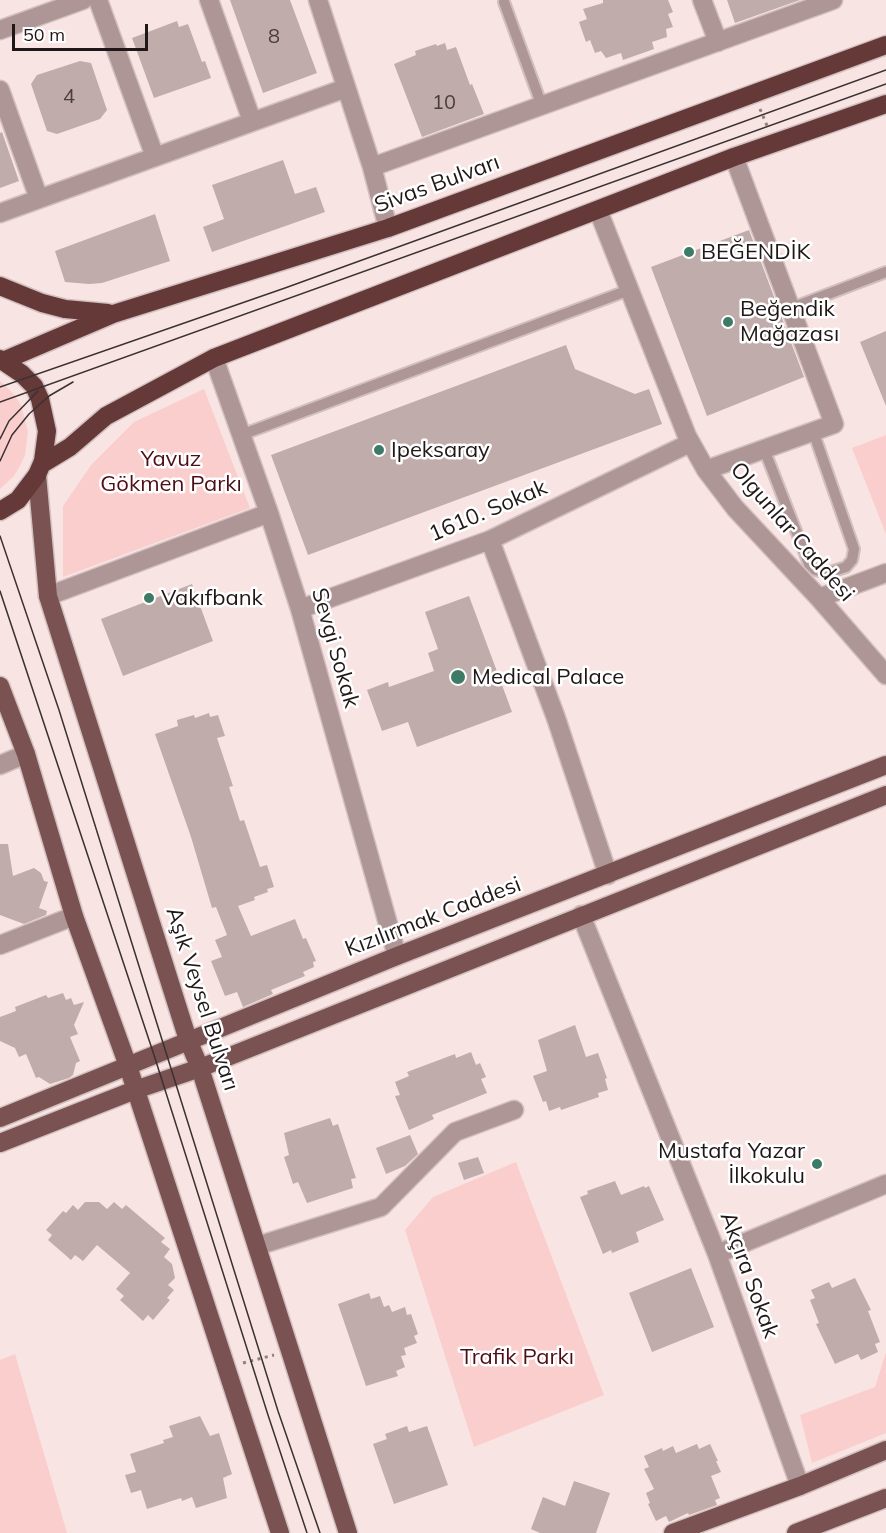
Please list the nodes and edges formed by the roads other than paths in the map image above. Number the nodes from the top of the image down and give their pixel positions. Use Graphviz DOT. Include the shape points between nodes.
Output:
graph roads {
  1 [pos="83,0"];
  2 [pos="98,0"];
  3 [pos="209,0"];
  4 [pos="318,0"];
  5 [pos="702,0"];
  6 [pos="833,0"];
  7 [pos="504,2"];
  8 [pos="0,30"];
  9 [pos="718,42"];
  10 [pos="886,45"];
  11 [pos="346,88"];
  12 [pos="0,90"];
  13 [pos="886,104"];
  14 [pos="542,105"];
  15 [pos="252,121"];
  16 [pos="155,157"];
  17 [pos="734,158"];
  18 [pos="372,167"];
  19 [pos="39,199"];
  20 [pos="598,210"];
  21 [pos="0,213"];
  22 [pos="388,228"];
  23 [pos="886,272"];
  24 [pos="0,286"];
  25 [pos="629,290"];
  26 [pos="789,309"];
  27 [pos="113,314"];
  28 [pos="214,358"];
  29 [pos="2,360"];
  30 [pos="813,431"];
  31 [pos="241,435"];
  32 [pos="690,443"];
  33 [pos="764,449"];
  34 [pos="40,469"];
  35 [pos="706,470"];
  36 [pos="0,511"];
  37 [pos="269,513"];
  38 [pos="490,540"];
  39 [pos="807,573"];
  40 [pos="886,573"];
  41 [pos="48,596"];
  42 [pos="819,598"];
  43 [pos="300,609"];
  44 [pos="886,675"];
  45 [pos="0,686"];
  46 [pos="27,754"];
  47 [pos="0,765"];
  48 [pos="886,765"];
  49 [pos="886,795"];
  50 [pos="608,875"];
  51 [pos="581,915"];
  52 [pos="74,916"];
  53 [pos="0,945"];
  54 [pos="397,956"];
  55 [pos="188,1040"];
  56 [pos="128,1066"];
  57 [pos="200,1068"];
  58 [pos="135,1090"];
  59 [pos="514,1110"];
  60 [pos="0,1118"];
  61 [pos="0,1143"];
  62 [pos="886,1184"];
  63 [pos="257,1246"];
  64 [pos="717,1254"];
  65 [pos="886,1450"];
  66 [pos="800,1486"];
  67 [pos="886,1498"];
  68 [pos="280,1533"];
  69 [pos="348,1533"];
  70 [pos="673,1533"];
  71 [pos="796,1533"];
  1 -- 8 [label="street"];
  2 -- 16 [label="street"];
  3 -- 15 [label="street"];
  4 -- 11 [label="street"];
  5 -- 9 [label="street"];
  6 -- 9 [label="street"];
  7 -- 14 [label="lane"];
  9 -- 14 [label="street"];
  10 -- 22 [label="highway, Sivas Bulvarı"];
  11 -- 15 [label="street"];
  11 -- 18 [label="street"];
  12 -- 19 [label="street"];
  13 -- 17 [label="highway"];
  14 -- 18 [label="street"];
  15 -- 16 [label="street"];
  16 -- 19 [label="street"];
  17 -- 20 [label="highway"];
  17 -- 26 [label="street"];
  18 -- 22 [label="street"];
  19 -- 21 [label="street"];
  20 -- 25 [label="street, Olgunlar Caddesi"];
  20 -- 28 [label="highway"];
  22 -- 27 [label="highway, Sivas Bulvarı"];
  23 -- 26 [label="lane"];
  24 -- 27 [label="highway" via="65,309"];
  25 -- 31 [label="lane"];
  25 -- 32 [label="street, Olgunlar Caddesi"];
  26 -- 30 [label="street" via="834,424"];
  27 -- 29 [label="highway, Sivas Bulvarı"];
  28 -- 31 [label="street, Sevgi Sokak"];
  28 -- 34 [label="highway" via="106,416"];
  29 -- 34 [label="highway" via="34,386 40,399 47,431"];
  30 -- 33 [label="street"];
  30 -- 39 [label="lane" via="854,555 846,567 827,573"];
  31 -- 37 [label="street, Sevgi Sokak"];
  32 -- 35 [label="street, Olgunlar Caddesi"];
  32 -- 38 [label="street, 1610. Sokak"];
  33 -- 35 [label="street"];
  33 -- 39 [label="lane"];
  34 -- 36 [label="highway" via="18,500"];
  34 -- 41 [label="main road, Aşık Veysel Bulvarı"];
  35 -- 39 [label="street, Olgunlar Caddesi" via="735,508"];
  37 -- 41 [label="street"];
  37 -- 43 [label="street, Sevgi Sokak"];
  38 -- 43 [label="street, 1610. Sokak"];
  38 -- 50 [label="street" via="556,718"];
  39 -- 42 [label="street, Olgunlar Caddesi"];
  40 -- 42 [label="street"];
  41 -- 55 [label="main road, Aşık Veysel Bulvarı"];
  42 -- 44 [label="street, Olgunlar Caddesi"];
  43 -- 54 [label="street, Sevgi Sokak"];
  45 -- 46 [label="main road"];
  46 -- 47 [label="street"];
  46 -- 52 [label="main road"];
  48 -- 50 [label="main road, Kızılırmak Caddesi"];
  49 -- 51 [label="main road"];
  50 -- 54 [label="main road, Kızılırmak Caddesi"];
  51 -- 57 [label="main road"];
  51 -- 64 [label="street, Akçıra Sokak"];
  52 -- 53 [label="street"];
  52 -- 56 [label="main road"];
  54 -- 55 [label="main road, Kızılırmak Caddesi"];
  55 -- 56 [label="main road, Kızılırmak Caddesi"];
  55 -- 57 [label="main road, Aşık Veysel Bulvarı"];
  56 -- 58 [label="main road"];
  56 -- 60 [label="main road, Kızılırmak Caddesi"];
  57 -- 58 [label="main road"];
  57 -- 63 [label="main road, Aşık Veysel Bulvarı"];
  58 -- 61 [label="main road"];
  58 -- 68 [label="main road"];
  59 -- 63 [label="street" via="455,1132 381,1207"];
  62 -- 64 [label="street"];
  63 -- 69 [label="main road, Aşık Veysel Bulvarı"];
  64 -- 66 [label="street, Akçıra Sokak"];
  65 -- 66 [label="main road"];
  66 -- 70 [label="main road"];
  67 -- 71 [label="main road"];
}
